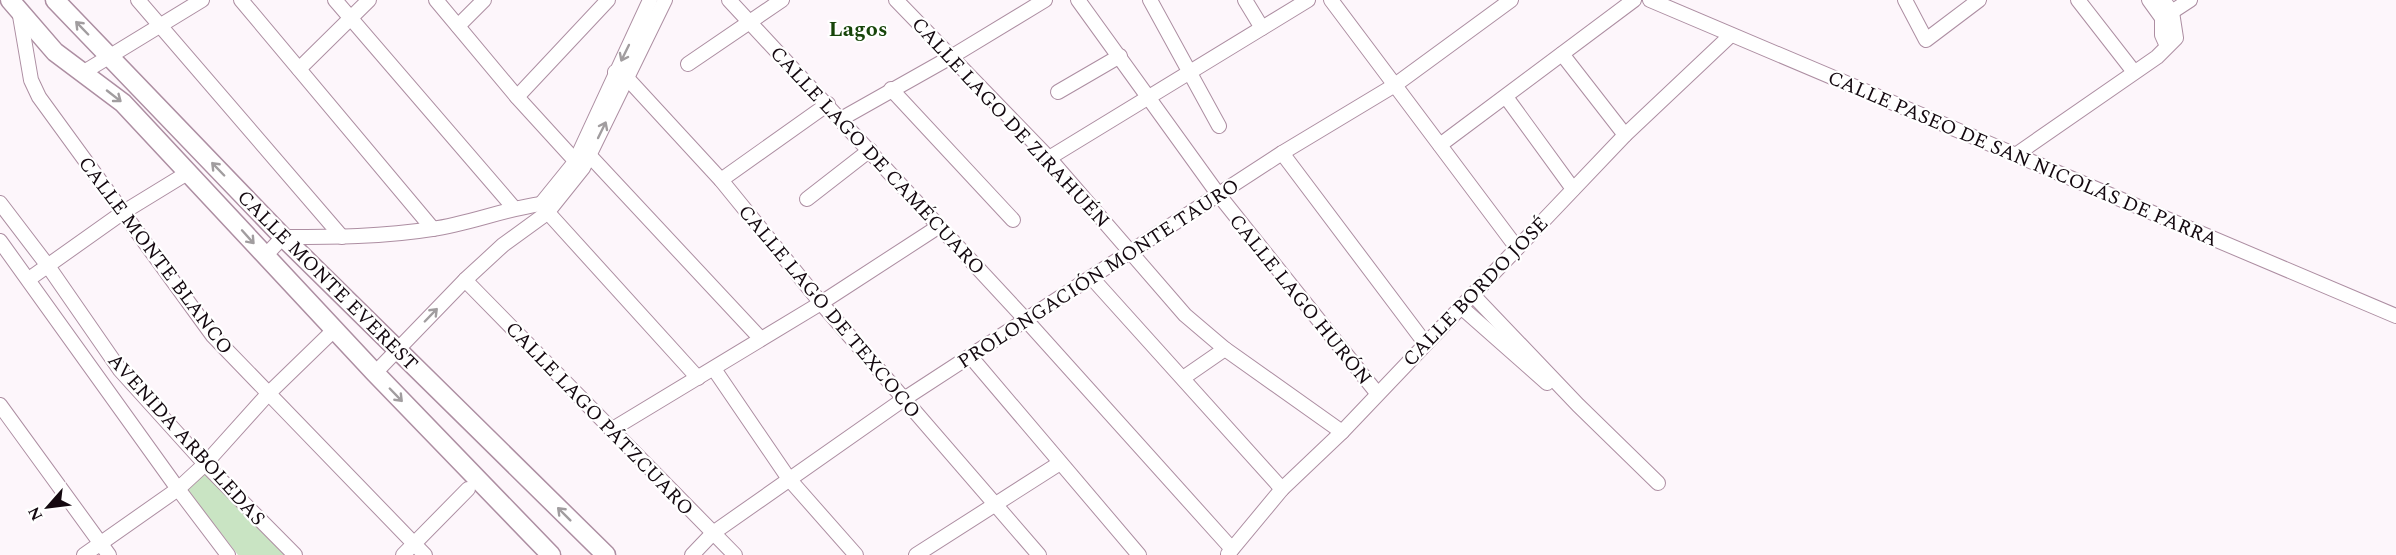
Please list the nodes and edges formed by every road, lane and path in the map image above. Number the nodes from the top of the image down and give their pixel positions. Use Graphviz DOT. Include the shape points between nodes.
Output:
graph roads {
  1 [pos="55,0"];
  2 [pos="138,0"];
  3 [pos="202,0"];
  4 [pos="241,0"];
  5 [pos="335,0"];
  6 [pos="369,0"];
  7 [pos="436,0"];
  8 [pos="484,0"];
  9 [pos="609,0"];
  10 [pos="650,0"];
  11 [pos="664,0"];
  12 [pos="729,0"];
  13 [pos="782,0"];
  14 [pos="896,0"];
  15 [pos="1046,0"];
  16 [pos="1078,0"];
  17 [pos="1150,0"];
  18 [pos="1245,0"];
  19 [pos="1308,0"];
  20 [pos="1331,0"];
  21 [pos="1511,0"];
  22 [pos="1634,0"];
  23 [pos="1650,0"];
  24 [pos="1905,0"];
  25 [pos="1979,0"];
  26 [pos="2078,0"];
  27 [pos="2149,0"];
  28 [pos="2190,0"];
  29 [pos="16,4"];
  30 [pos="2166,10"];
  31 [pos="351,18"];
  32 [pos="750,21"];
  33 [pos="160,26"];
  34 [pos="458,26"];
  35 [pos="1262,28"];
  36 [pos="1731,35"];
  37 [pos="1562,54"];
  38 [pos="1120,56"];
  39 [pos="109,57"];
  40 [pos="951,57"];
  41 [pos="688,64"];
  42 [pos="299,69"];
  43 [pos="84,72"];
  44 [pos="1190,72"];
  45 [pos="2133,72"];
  46 [pos="621,75"];
  47 [pos="1395,85"];
  48 [pos="891,89"];
  49 [pos="1058,92"];
  50 [pos="1150,96"];
  51 [pos="517,97"];
  52 [pos="1506,97"];
  53 [pos="828,104"];
  54 [pos="841,119"];
  55 [pos="1219,126"];
  56 [pos="1624,135"];
  57 [pos="1440,145"];
  58 [pos="870,150"];
  59 [pos="1282,153"];
  60 [pos="2017,154"];
  61 [pos="1049,158"];
  62 [pos="582,162"];
  63 [pos="189,172"];
  64 [pos="721,180"];
  65 [pos="1573,189"];
  66 [pos="1218,194"];
  67 [pos="807,199"];
  68 [pos="0,203"];
  69 [pos="514,208"];
  70 [pos="544,209"];
  71 [pos="122,213"];
  72 [pos="1013,220"];
  73 [pos="938,227"];
  74 [pos="433,229"];
  75 [pos="284,237"];
  76 [pos="342,237"];
  77 [pos="0,241"];
  78 [pos="1517,248"];
  79 [pos="1131,251"];
  80 [pos="265,256"];
  81 [pos="48,266"];
  82 [pos="1091,278"];
  83 [pos="29,279"];
  84 [pos="465,280"];
  85 [pos="1473,295"];
  86 [pos="822,303"];
  87 [pos="1461,307"];
  88 [pos="2396,316"];
  89 [pos="1026,320"];
  90 [pos="334,330"];
  91 [pos="761,339"];
  92 [pos="1425,343"];
  93 [pos="1225,349"];
  94 [pos="398,350"];
  95 [pos="970,356"];
  96 [pos="714,369"];
  97 [pos="375,373"];
  98 [pos="698,378"];
  99 [pos="1183,378"];
  100 [pos="1377,393"];
  101 [pos="268,394"];
  102 [pos="903,399"];
  103 [pos="0,405"];
  104 [pos="1578,405"];
  105 [pos="611,430"];
  106 [pos="1342,432"];
  107 [pos="1060,463"];
  108 [pos="205,464"];
  109 [pos="789,479"];
  110 [pos="1658,483"];
  111 [pos="178,489"];
  112 [pos="468,489"];
  113 [pos="1282,489"];
  114 [pos="996,504"];
  115 [pos="713,533"];
  116 [pos="100,543"];
  117 [pos="413,544"];
  118 [pos="1230,552"];
  119 [pos="84,555"];
  120 [pos="110,555"];
  121 [pos="228,555"];
  122 [pos="295,555"];
  123 [pos="403,555"];
  124 [pos="425,555"];
  125 [pos="551,555"];
  126 [pos="606,555"];
  127 [pos="692,555"];
  128 [pos="735,555"];
  129 [pos="856,555"];
  130 [pos="916,555"];
  131 [pos="1039,555"];
  132 [pos="1139,555"];
  39 -- 1 [label="main road, CALLE MONTE EVEREST, one-way"];
  2 -- 33 [label="street"];
  3 -- 33 [label="street"];
  4 -- 42 [label="street"];
  5 -- 31 [label="street"];
  6 -- 31 [label="street"];
  7 -- 34 [label="street"];
  8 -- 34 [label="street"];
  9 -- 51 [label="street"];
  10 -- 46 [label="street, one-way"];
  11 -- 46 [label="street"];
  12 -- 32 [label="street, CALLE LAGO DE CAMÉCUARO"];
  13 -- 32 [label="street"];
  14 -- 40 [label="street, CALLE LAGO DE ZIRAHUÉN"];
  15 -- 40 [label="street"];
  16 -- 38 [label="street, CALLE LAGO HURÓN"];
  17 -- 44 [label="street"];
  18 -- 35 [label="street"];
  19 -- 35 [label="street"];
  20 -- 47 [label="street"];
  21 -- 47 [label="street, PROLONGACIÓN MONTE TAURO"];
  22 -- 37 [label="street"];
  23 -- 36 [label="street, CALLE PASEO DE SAN NICOLÁS DE PARRA"];
  24 -- 25 [label="street" via="1926,40"];
  26 -- 45 [label="street"];
  27 -- 30 [label="street"];
  28 -- 30 [label="street"];
  29 -- 43 [label="main road, CALLE MONTE EVEREST" via="55,52"];
  29 -- 71 [label="street, CALLE MONTE BLANCO" via="31,81 39,97"];
  30 -- 45 [label="street" via="2176,38 2157,57"];
  31 -- 42 [label="street"];
  31 -- 69 [label="street"];
  32 -- 41 [label="street"];
  32 -- 53 [label="street, CALLE LAGO DE CAMÉCUARO"];
  33 -- 39 [label="street"];
  33 -- 76 [label="street"];
  34 -- 51 [label="street"];
  35 -- 44 [label="street"];
  36 -- 56 [label="street, CALLE BORDO JOSÉ"];
  36 -- 60 [label="street, CALLE PASEO DE SAN NICOLÁS DE PARRA"];
  37 -- 52 [label="street"];
  37 -- 56 [label="street"];
  38 -- 49 [label="street"];
  38 -- 50 [label="street, CALLE LAGO HURÓN"];
  39 -- 43 [label="street"];
  75 -- 39 [label="main road, CALLE MONTE EVEREST, one-way"];
  40 -- 48 [label="street"];
  40 -- 61 [label="street, CALLE LAGO DE ZIRAHUÉN"];
  42 -- 74 [label="street"];
  43 -- 63 [label="main road, CALLE MONTE EVEREST, one-way" via="123,103"];
  44 -- 50 [label="street"];
  44 -- 55 [label="street"];
  45 -- 60 [label="street"];
  46 -- 62 [label="street"];
  46 -- 64 [label="street, CALLE LAGO DE TEXCOCO"];
  47 -- 57 [label="street"];
  47 -- 59 [label="street, PROLONGACIÓN MONTE TAURO"];
  48 -- 54 [label="street"];
  48 -- 72 [label="street"];
  50 -- 61 [label="street"];
  50 -- 66 [label="street, CALLE LAGO HURÓN"];
  51 -- 62 [label="street"];
  52 -- 57 [label="street"];
  52 -- 65 [label="street"];
  53 -- 54 [label="street, CALLE LAGO DE CAMÉCUARO"];
  53 -- 64 [label="street"];
  54 -- 58 [label="street, CALLE LAGO DE CAMÉCUARO"];
  56 -- 65 [label="street, CALLE BORDO JOSÉ"];
  57 -- 78 [label="street"];
  58 -- 67 [label="street"];
  58 -- 73 [label="street, CALLE LAGO DE CAMÉCUARO"];
  59 -- 66 [label="street, PROLONGACIÓN MONTE TAURO"];
  59 -- 92 [label="street"];
  60 -- 88 [label="street, CALLE PASEO DE SAN NICOLÁS DE PARRA"];
  61 -- 79 [label="street, CALLE LAGO DE ZIRAHUÉN"];
  62 -- 70 [label="street"];
  62 -- 91 [label="street"];
  63 -- 71 [label="street"];
  63 -- 80 [label="main road, CALLE MONTE EVEREST, one-way"];
  64 -- 86 [label="street, CALLE LAGO DE TEXCOCO"];
  65 -- 78 [label="street, CALLE BORDO JOSÉ"];
  66 -- 79 [label="street, PROLONGACIÓN MONTE TAURO"];
  66 -- 100 [label="street, CALLE LAGO HURÓN"];
  68 -- 81 [label="street, AVENIDA ARBOLEDAS"];
  69 -- 70 [label="street"];
  69 -- 74 [label="street"];
  70 -- 84 [label="street"];
  70 -- 98 [label="street"];
  71 -- 81 [label="street"];
  71 -- 101 [label="street, CALLE MONTE BLANCO" via="213,336"];
  73 -- 86 [label="street"];
  73 -- 89 [label="street, CALLE LAGO DE CAMÉCUARO"];
  74 -- 76 [label="street"];
  75 -- 76 [label="street"];
  75 -- 80 [label="street"];
  75 -- 94 [label="main road, CALLE MONTE EVEREST"];
  77 -- 83 [label="street, AVENIDA ARBOLEDAS"];
  78 -- 85 [label="street, CALLE BORDO JOSÉ"];
  79 -- 82 [label="street, PROLONGACIÓN MONTE TAURO"];
  79 -- 93 [label="street, CALLE LAGO DE ZIRAHUÉN" via="1185,315"];
  80 -- 90 [label="main road, CALLE MONTE EVEREST"];
  81 -- 83 [label="street"];
  81 -- 108 [label="street, AVENIDA ARBOLEDAS" via="120,370"];
  82 -- 89 [label="street, PROLONGACIÓN MONTE TAURO"];
  82 -- 99 [label="street"];
  83 -- 111 [label="street, AVENIDA ARBOLEDAS"];
  94 -- 84 [label="street, one-way"];
  84 -- 105 [label="street, CALLE LAGO PÁTZCUARO"];
  85 -- 87 [label="street, CALLE BORDO JOSÉ"];
  85 -- 104 [label="street"];
  86 -- 91 [label="street"];
  86 -- 102 [label="street, CALLE LAGO DE TEXCOCO"];
  87 -- 92 [label="street, CALLE BORDO JOSÉ"];
  87 -- 104 [label="street" via="1545,382"];
  89 -- 95 [label="street, PROLONGACIÓN MONTE TAURO"];
  89 -- 118 [label="street, CALLE LAGO DE CAMÉCUARO"];
  90 -- 97 [label="main road, CALLE MONTE EVEREST"];
  90 -- 101 [label="street"];
  91 -- 96 [label="street"];
  92 -- 100 [label="street, CALLE BORDO JOSÉ"];
  93 -- 99 [label="street"];
  93 -- 106 [label="street, CALLE LAGO DE ZIRAHUÉN"];
  94 -- 97 [label="street"];
  126 -- 94 [label="main road, CALLE MONTE EVEREST, one-way"];
  95 -- 102 [label="street, PROLONGACIÓN MONTE TAURO"];
  95 -- 107 [label="street"];
  96 -- 98 [label="street"];
  96 -- 109 [label="street"];
  97 -- 125 [label="main road, CALLE MONTE EVEREST, one-way"];
  98 -- 105 [label="street"];
  99 -- 113 [label="street"];
  100 -- 106 [label="street, CALLE BORDO JOSÉ"];
  101 -- 108 [label="street"];
  101 -- 117 [label="street, CALLE MONTE BLANCO"];
  102 -- 109 [label="street, PROLONGACIÓN MONTE TAURO"];
  102 -- 114 [label="street, CALLE LAGO DE TEXCOCO"];
  103 -- 116 [label="street"];
  104 -- 110 [label="street"];
  105 -- 115 [label="street, CALLE LAGO PÁTZCUARO"];
  106 -- 113 [label="street, CALLE BORDO JOSÉ"];
  107 -- 114 [label="street"];
  107 -- 132 [label="street"];
  108 -- 111 [label="street"];
  108 -- 122 [label="street, AVENIDA ARBOLEDAS"];
  109 -- 115 [label="street, PROLONGACIÓN MONTE TAURO"];
  109 -- 129 [label="street"];
  111 -- 116 [label="street"];
  111 -- 121 [label="street, AVENIDA ARBOLEDAS"];
  112 -- 117 [label="street"];
  113 -- 118 [label="street, CALLE BORDO JOSÉ"];
  114 -- 130 [label="street"];
  114 -- 131 [label="street, CALLE LAGO DE TEXCOCO"];
  115 -- 127 [label="street, PROLONGACIÓN MONTE TAURO"];
  115 -- 128 [label="street, CALLE LAGO PÁTZCUARO"];
  116 -- 119 [label="street"];
  116 -- 120 [label="street"];
  117 -- 123 [label="street"];
  117 -- 124 [label="street, CALLE MONTE BLANCO"];
}
